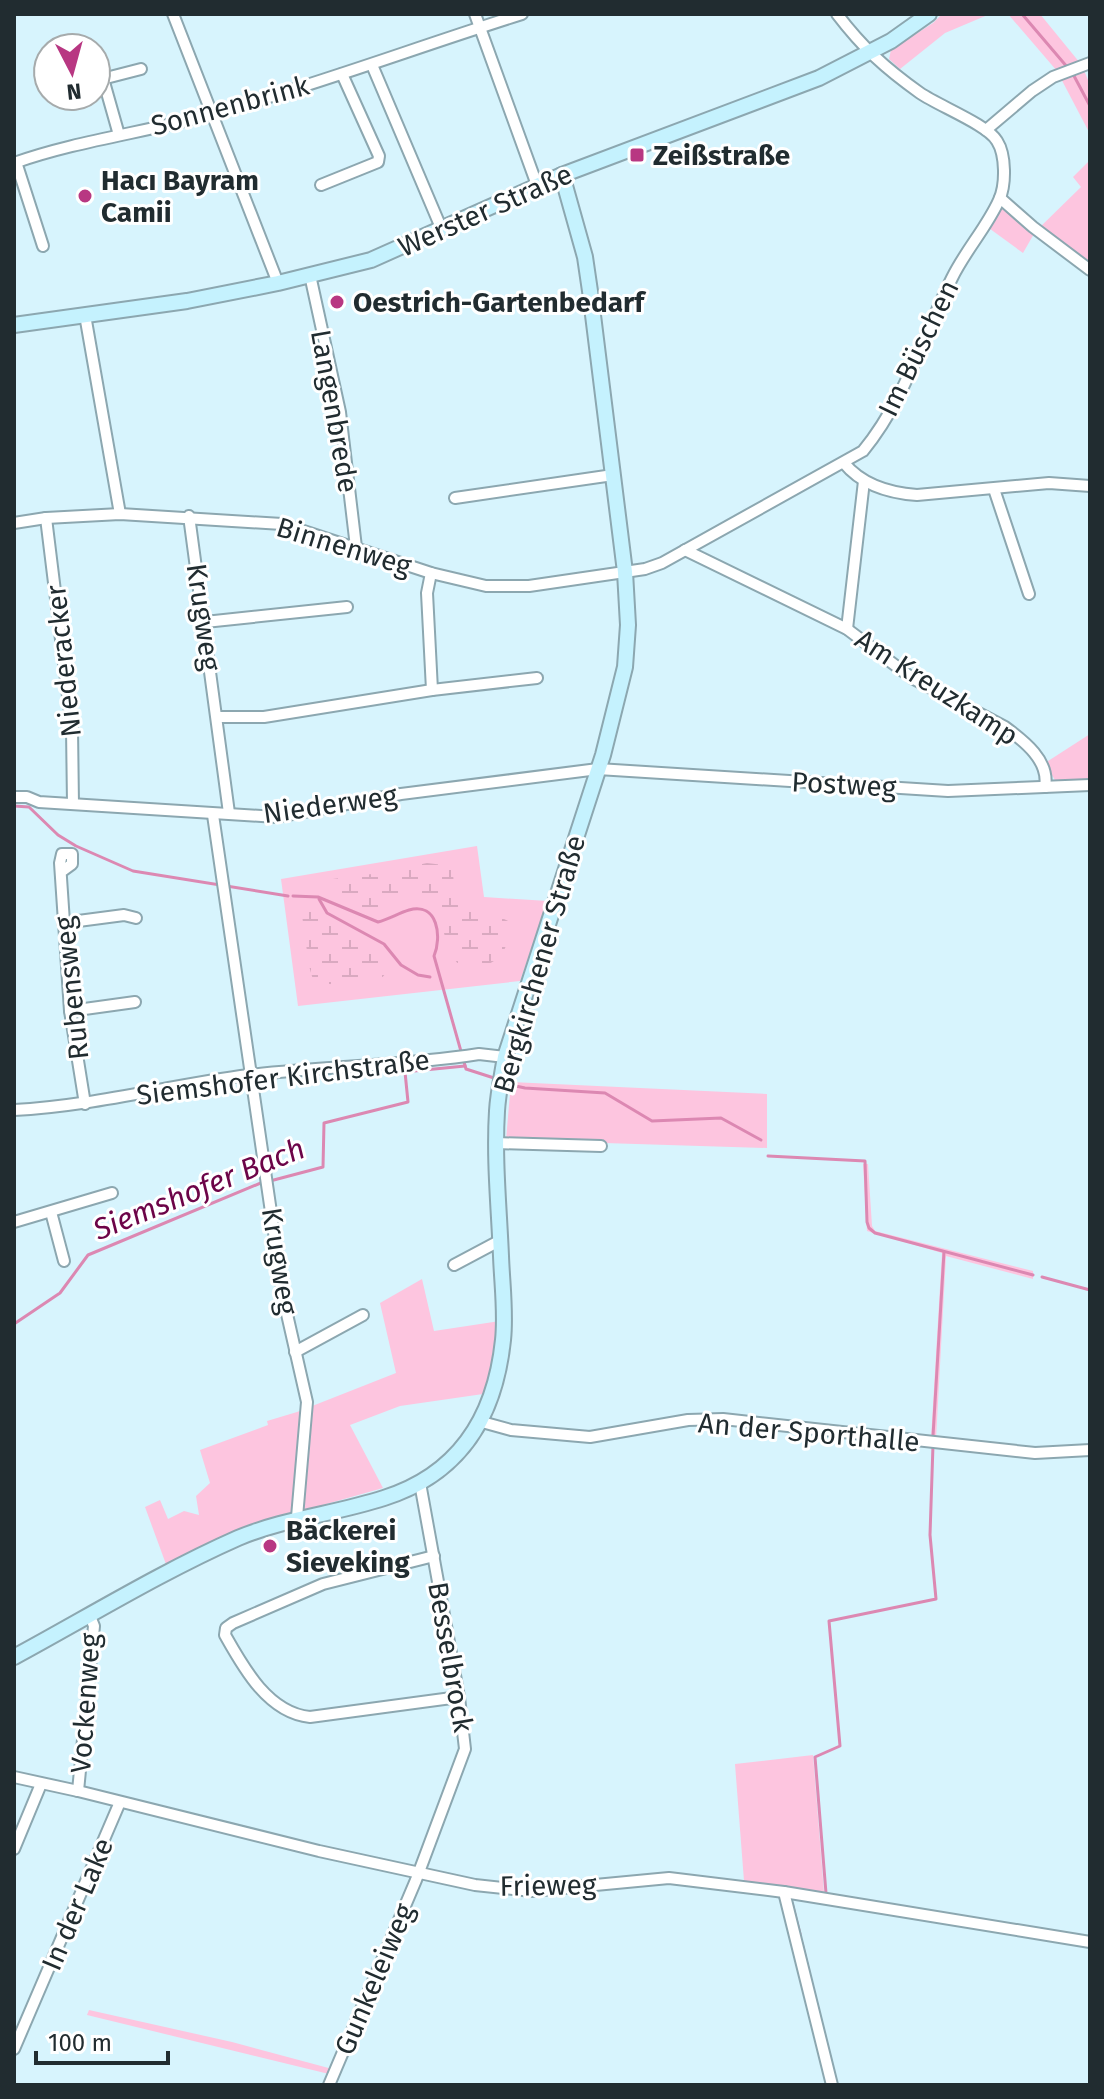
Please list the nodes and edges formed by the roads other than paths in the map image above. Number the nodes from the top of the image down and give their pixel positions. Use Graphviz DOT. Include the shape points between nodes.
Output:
graph roads {
  1 [pos="173,14"];
  2 [pos="475,14"];
  3 [pos="522,14"];
  4 [pos="837,14"];
  5 [pos="929,14"];
  6 [pos="480,27"];
  7 [pos="870,54"];
  8 [pos="1090,63"];
  9 [pos="372,65"];
  10 [pos="141,69"];
  11 [pos="342,74"];
  12 [pos="213,114"];
  13 [pos="986,130"];
  14 [pos="119,135"];
  15 [pos="15,162"];
  16 [pos="562,175"];
  17 [pos="321,185"];
  18 [pos="537,185"];
  19 [pos="1000,198"];
  20 [pos="442,230"];
  21 [pos="43,246"];
  22 [pos="1090,270"];
  23 [pos="310,275"];
  24 [pos="278,283"];
  25 [pos="85,315"];
  26 [pos="14,325"];
  27 [pos="844,463"];
  28 [pos="613,475"];
  29 [pos="864,481"];
  30 [pos="1090,486"];
  31 [pos="994,489"];
  32 [pos="455,498"];
  33 [pos="120,514"];
  34 [pos="189,516"];
  35 [pos="46,518"];
  36 [pos="14,523"];
  37 [pos="356,547"];
  38 [pos="685,550"];
  39 [pos="625,572"];
  40 [pos="431,573"];
  41 [pos="1029,594"];
  42 [pos="347,607"];
  43 [pos="205,622"];
  44 [pos="847,629"];
  45 [pos="537,678"];
  46 [pos="432,690"];
  47 [pos="218,717"];
  48 [pos="598,769"];
  49 [pos="1090,785"];
  50 [pos="1045,787"];
  51 [pos="14,797"];
  52 [pos="73,804"];
  53 [pos="229,813"];
  54 [pos="213,815"];
  55 [pos="61,872"];
  56 [pos="136,918"];
  57 [pos="63,923"];
  58 [pos="135,1002"];
  59 [pos="70,1011"];
  60 [pos="505,1057"];
  61 [pos="252,1075"];
  62 [pos="85,1104"];
  63 [pos="14,1110"];
  64 [pos="496,1143"];
  65 [pos="601,1146"];
  66 [pos="112,1193"];
  67 [pos="51,1212"];
  68 [pos="14,1222"];
  69 [pos="501,1240"];
  70 [pos="64,1261"];
  71 [pos="454,1265"];
  72 [pos="363,1315"];
  73 [pos="295,1352"];
  74 [pos="482,1422"];
  75 [pos="1090,1450"];
  76 [pos="420,1483"];
  77 [pos="297,1517"];
  78 [pos="434,1556"];
  79 [pos="90,1616"];
  80 [pos="14,1657"];
  81 [pos="459,1697"];
  82 [pos="14,1777"];
  83 [pos="41,1784"];
  84 [pos="78,1791"];
  85 [pos="120,1802"];
  86 [pos="14,1849"];
  87 [pos="419,1872"];
  88 [pos="784,1892"];
  89 [pos="1090,1942"];
  90 [pos="14,2049"];
  91 [pos="329,2085"];
  92 [pos="832,2085"];
  1 -- 12 [label="street"];
  2 -- 6 [label="street"];
  3 -- 6 [label="street, Sonnenbrink"];
  4 -- 7 [label="street"];
  5 -- 7 [label="street, Werster Straße"];
  6 -- 9 [label="street, Sonnenbrink"];
  6 -- 18 [label="street"];
  7 -- 13 [label="street" via="944,109"];
  7 -- 16 [label="street, Werster Straße"];
  8 -- 13 [label="street" via="1032,91"];
  9 -- 11 [label="street, Sonnenbrink"];
  9 -- 20 [label="street"];
  10 -- 14 [label="street, Sonnenbrink" via="104,82"];
  11 -- 12 [label="street, Sonnenbrink"];
  11 -- 17 [label="street, Sonnenbrink" via="378,162"];
  12 -- 14 [label="street, Sonnenbrink"];
  12 -- 24 [label="street"];
  13 -- 19 [label="street, Im Büschen" via="996,138 1004,158"];
  14 -- 15 [label="street, Sonnenbrink"];
  15 -- 21 [label="street, Sonnenbrink"];
  16 -- 18 [label="street, Werster Straße"];
  16 -- 28 [label="street, Bergkirchener Straße" via="585,257"];
  18 -- 20 [label="street, Werster Straße"];
  19 -- 22 [label="street"];
  19 -- 27 [label="street, Im Büschen" via="960,261 911,373 876,435"];
  20 -- 23 [label="street, Werster Straße" via="371,260"];
  23 -- 24 [label="street, Werster Straße"];
  23 -- 37 [label="street, Langenbrede" via="340,412"];
  24 -- 25 [label="street, Werster Straße"];
  25 -- 26 [label="street, Werster Straße"];
  25 -- 33 [label="street"];
  27 -- 29 [label="street"];
  27 -- 38 [label="street, Im Büschen"];
  28 -- 32 [label="street"];
  28 -- 39 [label="street, Bergkirchener Straße"];
  29 -- 31 [label="street" via="897,494"];
  29 -- 44 [label="street, Am Kreuzkamp"];
  30 -- 31 [label="street" via="1049,483"];
  31 -- 41 [label="street"];
  33 -- 34 [label="street, Binnenweg"];
  33 -- 35 [label="street, Binnenweg"];
  34 -- 37 [label="street, Binnenweg" via="282,524"];
  34 -- 43 [label="street, Krugweg"];
  35 -- 36 [label="street, Binnenweg"];
  35 -- 52 [label="street, Niederacker" via="72,729"];
  37 -- 40 [label="street, Binnenweg"];
  38 -- 39 [label="street, Im Büschen" via="662,563"];
  38 -- 44 [label="street, Am Kreuzkamp"];
  39 -- 40 [label="street, Binnenweg" via="510,587"];
  39 -- 48 [label="street, Bergkirchener Straße" via="625,667"];
  40 -- 46 [label="street" via="427,593"];
  42 -- 43 [label="street"];
  43 -- 47 [label="street, Krugweg"];
  44 -- 50 [label="street, Am Kreuzkamp" via="912,678 1019,737 1041,761"];
  45 -- 46 [label="street"];
  46 -- 47 [label="street" via="264,717"];
  47 -- 53 [label="street, Krugweg"];
  48 -- 50 [label="street, Postweg" via="948,791"];
  48 -- 53 [label="street, Niederweg" via="401,794 276,817"];
  48 -- 60 [label="street, Bergkirchener Straße"];
  49 -- 50 [label="street, Postweg"];
  51 -- 52 [label="street, Niederweg"];
  52 -- 54 [label="street, Niederweg"];
  53 -- 54 [label="street, Niederweg"];
  54 -- 61 [label="street, Krugweg"];
  55 -- 57 [label="street, Rubensweg"];
  56 -- 57 [label="street"];
  57 -- 59 [label="street, Rubensweg"];
  58 -- 59 [label="street"];
  59 -- 62 [label="street, Rubensweg"];
  60 -- 61 [label="street, Siemshofer Kirchstraße" via="479,1054"];
  60 -- 64 [label="street, Bergkirchener Straße"];
  61 -- 62 [label="street, Siemshofer Kirchstraße"];
  61 -- 73 [label="street, Krugweg"];
  62 -- 63 [label="street, Siemshofer Kirchstraße"];
  64 -- 65 [label="street"];
  64 -- 69 [label="street, Bergkirchener Straße"];
  66 -- 67 [label="street"];
  67 -- 68 [label="street"];
  67 -- 70 [label="street"];
  69 -- 71 [label="street"];
  69 -- 74 [label="street, Bergkirchener Straße" via="504,1338"];
  72 -- 73 [label="street"];
  73 -- 77 [label="street, Krugweg" via="307,1402"];
  74 -- 75 [label="street, An der Sporthalle" via="590,1437 723,1419 1035,1453"];
  74 -- 76 [label="street, Bergkirchener Straße"];
  76 -- 77 [label="street, Bergkirchener Straße" via="382,1499"];
  76 -- 78 [label="street, Besselbrock"];
  77 -- 79 [label="street, Bergkirchener Straße" via="203,1555"];
  78 -- 81 [label="street, Besselbrock"];
  78 -- 81 [label="street" via="323,1584 233,1623 225,1635 260,1688 300,1716"];
  79 -- 80 [label="street, Bergkirchener Straße"];
  79 -- 84 [label="street, Vockenweg" via="94,1626"];
  81 -- 87 [label="street, Besselbrock" via="466,1741 463,1760"];
  82 -- 83 [label="street, Frieweg"];
  83 -- 84 [label="street, Frieweg"];
  83 -- 86 [label="street"];
  84 -- 85 [label="street, Frieweg"];
  85 -- 87 [label="street, Frieweg"];
  85 -- 90 [label="street, In der Lake"];
  87 -- 88 [label="street, Frieweg" via="532,1891 669,1878"];
  87 -- 91 [label="street, Gunkeleiweg"];
  88 -- 89 [label="street, Frieweg"];
  88 -- 92 [label="street"];
}
